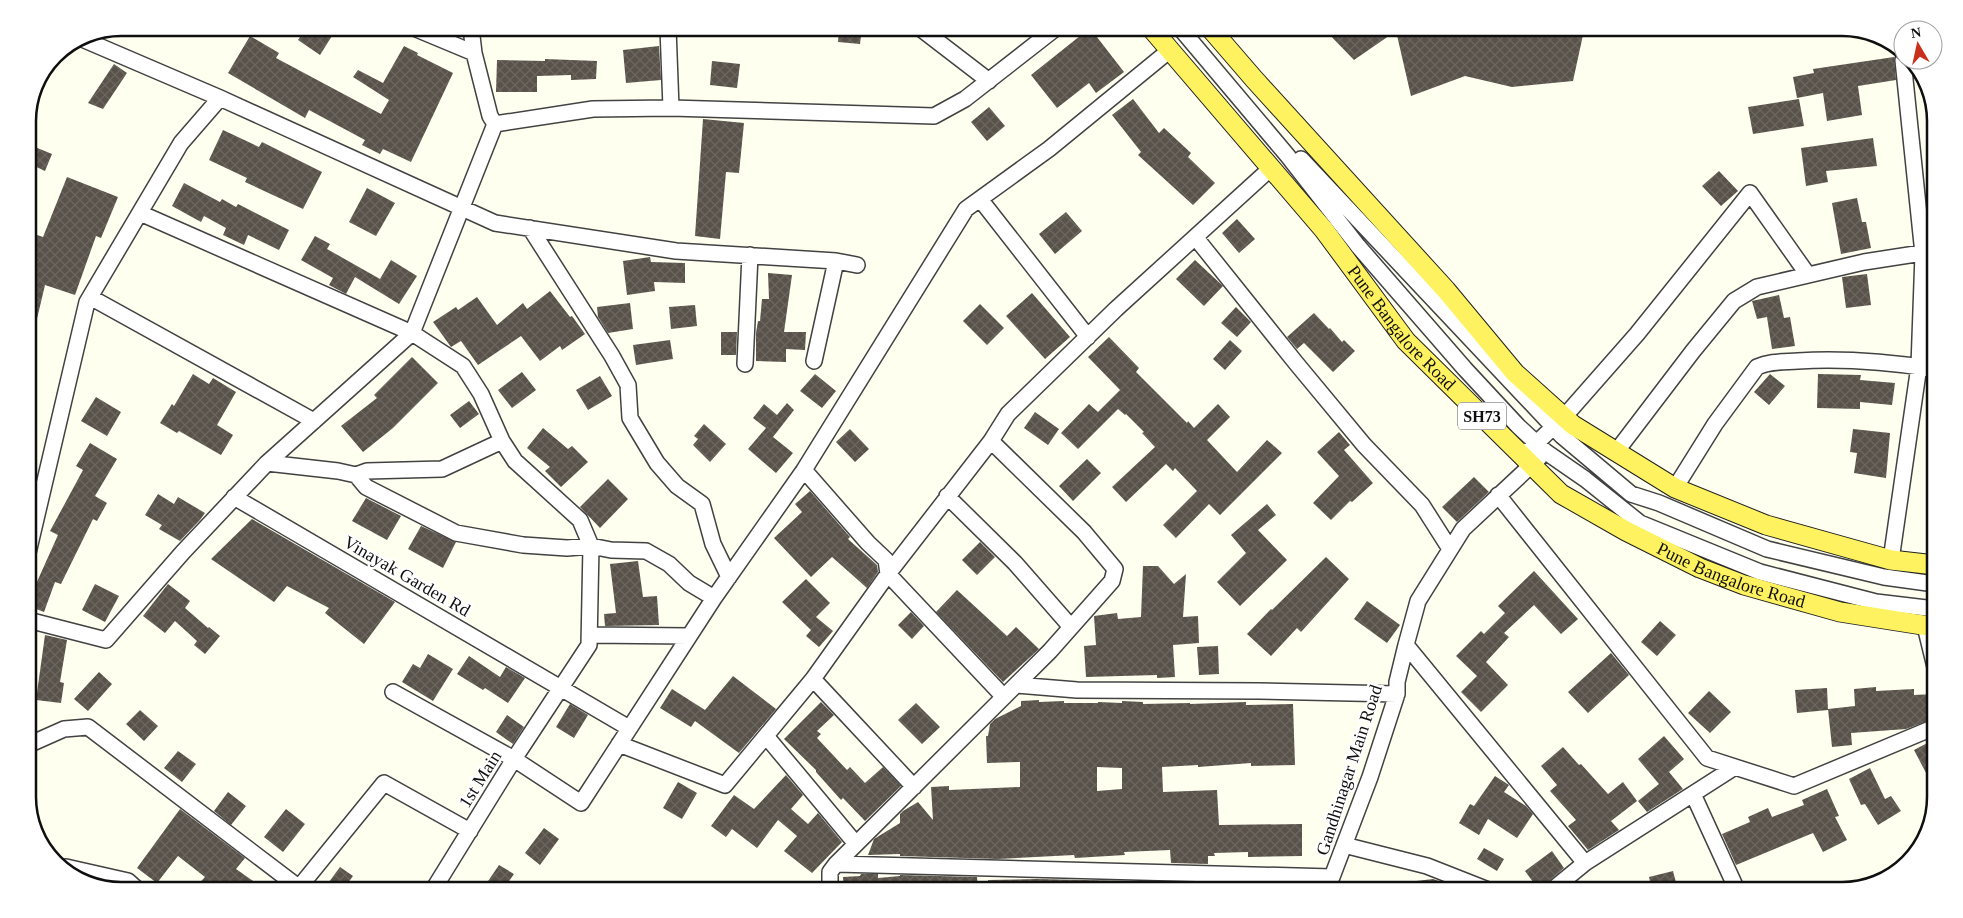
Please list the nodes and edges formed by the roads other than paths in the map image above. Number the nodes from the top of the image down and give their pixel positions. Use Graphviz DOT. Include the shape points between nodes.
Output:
graph roads {
  1 [pos="433,36"];
  2 [pos="472,36"];
  3 [pos="668,36"];
  4 [pos="931,36"];
  5 [pos="1042,36"];
  6 [pos="1158,36"];
  7 [pos="1187,36"];
  8 [pos="1197,36"];
  9 [pos="1217,36"];
  10 [pos="91,43"];
  11 [pos="1170,50"];
  12 [pos="474,53"];
  13 [pos="1905,70"];
  14 [pos="989,80"];
  15 [pos="220,98"];
  16 [pos="672,108"];
  17 [pos="494,124"];
  18 [pos="1270,169"];
  19 [pos="980,199"];
  20 [pos="461,207"];
  21 [pos="140,212"];
  22 [pos="530,228"];
  23 [pos="1927,237"];
  24 [pos="1196,238"];
  25 [pos="1927,252"];
  26 [pos="750,256"];
  27 [pos="836,261"];
  28 [pos="857,265"];
  29 [pos="1808,275"];
  30 [pos="1927,275"];
  31 [pos="90,297"];
  32 [pos="412,333"];
  33 [pos="1088,337"];
  34 [pos="814,361"];
  35 [pos="745,364"];
  36 [pos="1919,366"];
  37 [pos="1927,368"];
  38 [pos="314,421"];
  39 [pos="1563,426"];
  40 [pos="502,441"];
  41 [pos="990,441"];
  42 [pos="1541,447"];
  43 [pos="1616,452"];
  44 [pos="1526,460"];
  45 [pos="267,463"];
  46 [pos="804,470"];
  47 [pos="356,475"];
  48 [pos="1675,488"];
  49 [pos="1498,495"];
  50 [pos="947,496"];
  51 [pos="234,497"];
  52 [pos="36,519"];
  53 [pos="591,546"];
  54 [pos="1450,549"];
  55 [pos="1891,560"];
  56 [pos="1927,564"];
  57 [pos="888,574"];
  58 [pos="729,577"];
  59 [pos="1927,583"];
  60 [pos="714,598"];
  61 [pos="1927,608"];
  62 [pos="36,622"];
  63 [pos="1927,626"];
  64 [pos="1071,627"];
  65 [pos="589,635"];
  66 [pos="689,636"];
  67 [pos="1406,645"];
  68 [pos="813,679"];
  69 [pos="1016,685"];
  70 [pos="561,688"];
  71 [pos="393,692"];
  72 [pos="1397,694"];
  73 [pos="1004,697"];
  74 [pos="629,728"];
  75 [pos="1927,731"];
  76 [pos="766,736"];
  77 [pos="36,741"];
  78 [pos="619,744"];
  79 [pos="514,760"];
  80 [pos="1735,767"];
  81 [pos="914,786"];
  82 [pos="1693,794"];
  83 [pos="470,831"];
  84 [pos="856,844"];
  85 [pos="1344,845"];
  86 [pos="1585,863"];
  87 [pos="836,864"];
  88 [pos="80,871"];
  89 [pos="129,882"];
  90 [pos="289,882"];
  91 [pos="305,882"];
  92 [pos="438,882"];
  93 [pos="830,882"];
  94 [pos="1281,882"];
  95 [pos="1331,882"];
  96 [pos="1468,882"];
  97 [pos="1562,882"];
  98 [pos="1733,882"];
  1 -- 12 [label="street"];
  2 -- 12 [label="street"];
  3 -- 16 [label="street"];
  4 -- 14 [label="street"];
  5 -- 14 [label="street"];
  6 -- 11 [label="main road, Pune Bangalore Road / SH73"];
  7 -- 42 [label="street" via="1358,246 1465,369"];
  8 -- 39 [label="street" via="1296,154"];
  9 -- 39 [label="main road" via="1446,290"];
  10 -- 15 [label="street"];
  11 -- 18 [label="main road, Pune Bangalore Road / SH73"];
  11 -- 19 [label="street" via="1049,149"];
  12 -- 17 [label="street"];
  13 -- 23 [label="street"];
  14 -- 16 [label="street" via="965,99 934,116"];
  15 -- 20 [label="street"];
  15 -- 21 [label="street" via="181,143"];
  16 -- 17 [label="street" via="593,110"];
  17 -- 20 [label="street"];
  18 -- 24 [label="street"];
  18 -- 44 [label="main road, Pune Bangalore Road / SH73" via="1324,230 1406,341"];
  19 -- 33 [label="street"];
  19 -- 46 [label="street" via="966,209"];
  20 -- 22 [label="street" via="495,223"];
  20 -- 32 [label="street"];
  21 -- 31 [label="street"];
  21 -- 32 [label="street"];
  22 -- 26 [label="street" via="676,251"];
  22 -- 58 [label="street" via="628,385 630,418 657,463 677,486 702,504 712,544"];
  24 -- 33 [label="street"];
  24 -- 54 [label="street" via="1364,444 1422,505"];
  25 -- 29 [label="street"];
  26 -- 27 [label="street"];
  26 -- 35 [label="street"];
  27 -- 28 [label="street"];
  27 -- 34 [label="street"];
  29 -- 39 [label="street, Gandhinagar Main Road" via="1750,192"];
  29 -- 43 [label="street" via="1757,287 1734,301"];
  30 -- 36 [label="street"];
  31 -- 38 [label="street"];
  31 -- 52 [label="street"];
  32 -- 38 [label="street"];
  32 -- 40 [label="street" via="463,366 481,394"];
  33 -- 41 [label="street" via="1008,414"];
  36 -- 37 [label="street"];
  36 -- 48 [label="street" via="1824,359 1767,363 1757,367 1715,424"];
  36 -- 55 [label="street"];
  38 -- 45 [label="street"];
  39 -- 42 [label="street, Gandhinagar Main Road"];
  39 -- 43 [label="main road"];
  39 -- 59 [label="street" via="1630,494 1659,502 1766,548 1884,577"];
  40 -- 47 [label="street" via="442,469 367,470"];
  40 -- 53 [label="street" via="515,461 580,520"];
  41 -- 50 [label="street"];
  41 -- 64 [label="street" via="1084,532 1115,569 1112,581"];
  42 -- 44 [label="street, Gandhinagar Main Road"];
  42 -- 61 [label="street" via="1640,523 1760,572 1876,602"];
  43 -- 48 [label="main road"];
  44 -- 49 [label="street, Gandhinagar Main Road"];
  44 -- 63 [label="main road, Pune Bangalore Road / SH73" via="1561,494 1700,568 1744,585 1840,612"];
  45 -- 47 [label="street"];
  45 -- 51 [label="street"];
  46 -- 57 [label="street" via="886,560"];
  46 -- 58 [label="street"];
  47 -- 53 [label="street" via="366,487 456,533 523,546"];
  48 -- 55 [label="main road" via="1766,525"];
  49 -- 54 [label="street, Gandhinagar Main Road" via="1462,529"];
  49 -- 80 [label="street" via="1707,758"];
  50 -- 57 [label="street"];
  50 -- 64 [label="street" via="1015,563"];
  51 -- 62 [label="street" via="106,640"];
  51 -- 70 [label="street, Vinayak Garden Rd"];
  53 -- 60 [label="street" via="646,551"];
  53 -- 65 [label="street"];
  54 -- 67 [label="street, Gandhinagar Main Road" via="1418,601"];
  55 -- 56 [label="main road"];
  57 -- 68 [label="street"];
  57 -- 73 [label="street"];
  58 -- 60 [label="street"];
  60 -- 66 [label="street"];
  64 -- 69 [label="street"];
  65 -- 66 [label="street"];
  65 -- 70 [label="street, 1st Main" via="588,645"];
  66 -- 74 [label="street"];
  67 -- 72 [label="street, Gandhinagar Main Road"];
  67 -- 86 [label="street"];
  68 -- 76 [label="street"];
  68 -- 81 [label="street"];
  69 -- 72 [label="street" via="1077,690"];
  69 -- 73 [label="street"];
  70 -- 74 [label="street, Vinayak Garden Rd"];
  70 -- 79 [label="street, 1st Main"];
  71 -- 79 [label="street"];
  72 -- 85 [label="street, Gandhinagar Main Road"];
  73 -- 81 [label="street"];
  74 -- 78 [label="street"];
  75 -- 80 [label="street" via="1794,786"];
  76 -- 78 [label="street" via="725,784"];
  76 -- 84 [label="street"];
  77 -- 90 [label="street" via="64,728 88,727"];
  78 -- 79 [label="street" via="581,803"];
  79 -- 83 [label="street, 1st Main"];
  80 -- 82 [label="street"];
  81 -- 84 [label="street"];
  82 -- 86 [label="street"];
  82 -- 98 [label="street"];
  83 -- 91 [label="street" via="384,783"];
  83 -- 92 [label="street, 1st Main"];
  84 -- 87 [label="street"];
  85 -- 95 [label="street, Gandhinagar Main Road"];
  85 -- 96 [label="street" via="1427,866"];
  86 -- 97 [label="street"];
  87 -- 93 [label="street" via="830,872"];
  87 -- 94 [label="street"];
  88 -- 89 [label="street"];
}
